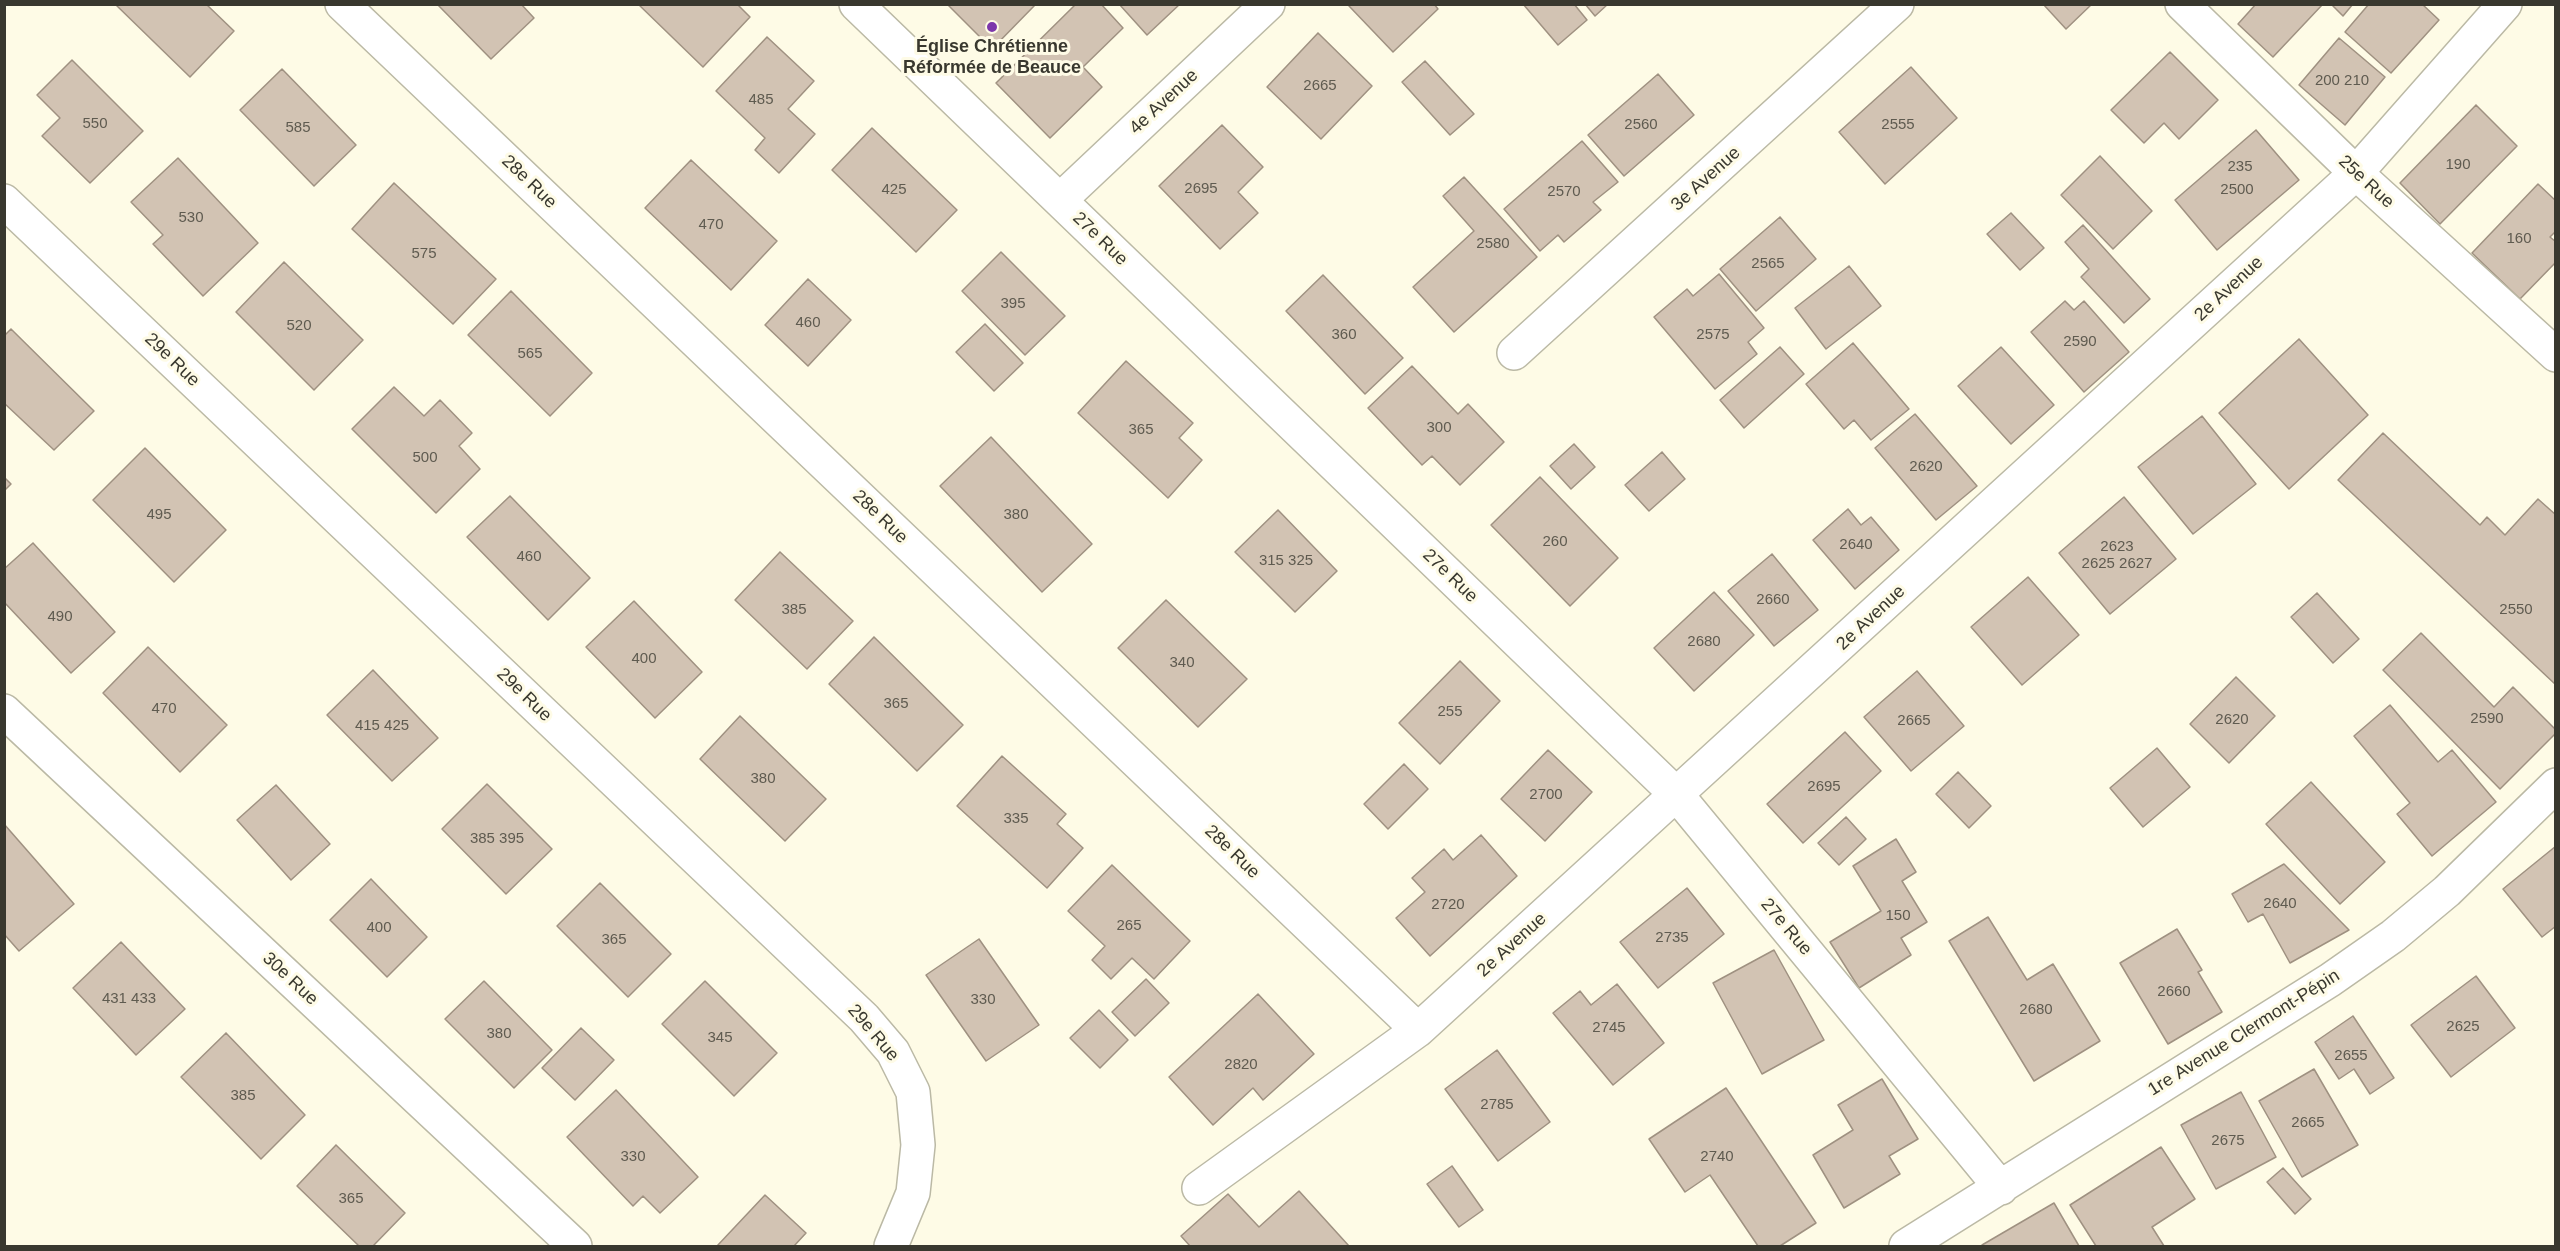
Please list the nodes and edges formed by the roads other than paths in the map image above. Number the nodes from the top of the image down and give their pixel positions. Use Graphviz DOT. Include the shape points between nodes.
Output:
graph roads {
  1 [pos="342,4"];
  2 [pos="856,4"];
  3 [pos="1268,4"];
  4 [pos="1898,4"];
  5 [pos="2182,4"];
  6 [pos="2505,4"];
  7 [pos="2356,173"];
  8 [pos="1060,200"];
  9 [pos="4,201"];
  10 [pos="1514,353"];
  11 [pos="2556,355"];
  12 [pos="4,711"];
  13 [pos="2556,786"];
  14 [pos="1677,795"];
  15 [pos="1418,1030"];
  16 [pos="1199,1188"];
  17 [pos="2001,1188"];
  18 [pos="574,1246"];
  19 [pos="891,1246"];
  20 [pos="1906,1246"];
  1 -- 15 [label="street, 28e Rue"];
  2 -- 8 [label="street, 27e Rue"];
  3 -- 8 [label="street, 4e Avenue"];
  4 -- 10 [label="street, 3e Avenue"];
  5 -- 7 [label="street, 25e Rue"];
  6 -- 7 [label="street, 2e Avenue"];
  7 -- 11 [label="street, 25e Rue"];
  7 -- 14 [label="street, 2e Avenue"];
  8 -- 14 [label="street, 27e Rue"];
  9 -- 19 [label="street, 29e Rue" via="864,1018 893,1052 913,1092 918,1145 913,1193"];
  12 -- 18 [label="street, 30e Rue"];
  13 -- 17 [label="street, 1re Avenue Clermont-Pépin" via="2447,891 2393,936"];
  14 -- 15 [label="street, 2e Avenue"];
  14 -- 17 [label="street, 27e Rue"];
  15 -- 16 [label="street, 2e Avenue"];
  17 -- 20 [label="street, 1re Avenue Clermont-Pépin"];
}
